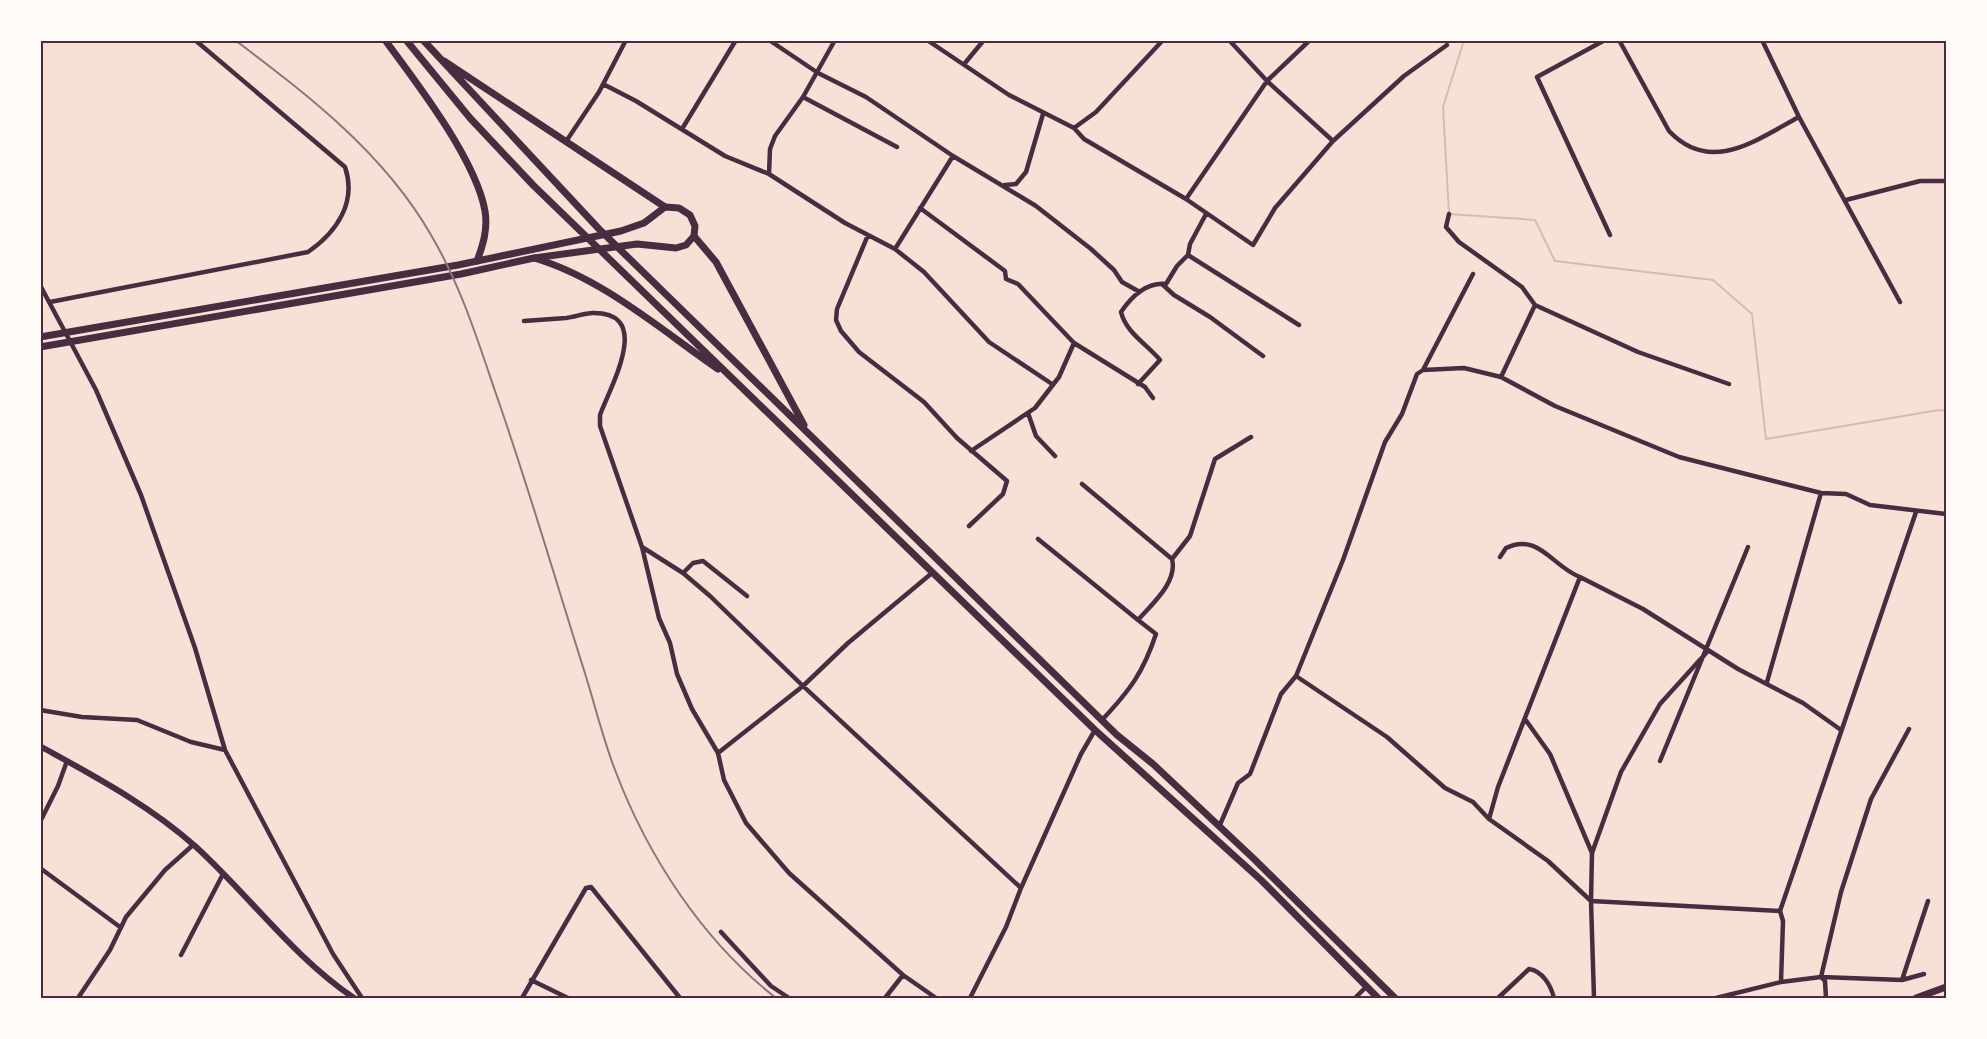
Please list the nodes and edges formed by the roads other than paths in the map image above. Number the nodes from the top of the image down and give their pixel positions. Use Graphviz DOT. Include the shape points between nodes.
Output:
graph roads {
  1 [pos="195,40"];
  2 [pos="385,40"];
  3 [pos="406,40"];
  4 [pos="423,40"];
  5 [pos="626,40"];
  6 [pos="736,40"];
  7 [pos="769,40"];
  8 [pos="835,40"];
  9 [pos="927,40"];
  10 [pos="984,40"];
  11 [pos="1163,40"];
  12 [pos="1229,40"];
  13 [pos="1310,40"];
  14 [pos="1605,40"];
  15 [pos="1619,40"];
  16 [pos="1762,40"];
  17 [pos="1448,45"];
  18 [pos="435,55"];
  19 [pos="964,63"];
  20 [pos="818,73"];
  21 [pos="1267,81"];
  22 [pos="603,84"];
  23 [pos="803,97"];
  24 [pos="1043,114"];
  25 [pos="1799,117"];
  26 [pos="1074,128"];
  27 [pos="682,129"];
  28 [pos="567,140"];
  29 [pos="1333,141"];
  30 [pos="897,147"];
  31 [pos="953,156"];
  32 [pos="769,174"];
  33 [pos="1947,181"];
  34 [pos="1005,185"];
  35 [pos="1186,199"];
  36 [pos="1846,200"];
  37 [pos="665,207"];
  38 [pos="920,208"];
  39 [pos="1206,214"];
  40 [pos="1449,214"];
  41 [pos="868,235"];
  42 [pos="1610,235"];
  43 [pos="694,236"];
  44 [pos="895,249"];
  45 [pos="1188,255"];
  46 [pos="534,258"];
  47 [pos="477,261"];
  48 [pos="1473,274"];
  49 [pos="1162,284"];
  50 [pos="40,285"];
  51 [pos="1138,291"];
  52 [pos="50,302"];
  53 [pos="1900,302"];
  54 [pos="1535,305"];
  55 [pos="524,321"];
  56 [pos="1299,325"];
  57 [pos="66,332"];
  58 [pos="40,337"];
  59 [pos="72,342"];
  60 [pos="1074,343"];
  61 [pos="40,347"];
  62 [pos="1263,356"];
  63 [pos="1423,370"];
  64 [pos="1501,377"];
  65 [pos="735,380"];
  66 [pos="1052,384"];
  67 [pos="1138,384"];
  68 [pos="1729,384"];
  69 [pos="1153,398"];
  70 [pos="1028,413"];
  71 [pos="808,433"];
  72 [pos="1251,437"];
  73 [pos="971,451"];
  74 [pos="1055,456"];
  75 [pos="1082,484"];
  76 [pos="1821,493"];
  77 [pos="1916,512"];
  78 [pos="1947,514"];
  79 [pos="969,526"];
  80 [pos="1038,539"];
  81 [pos="642,547"];
  82 [pos="1748,547"];
  83 [pos="1500,557"];
  84 [pos="1172,559"];
  85 [pos="683,573"];
  86 [pos="932,573"];
  87 [pos="1580,577"];
  88 [pos="747,596"];
  89 [pos="1138,620"];
  90 [pos="1707,652"];
  91 [pos="1296,676"];
  92 [pos="1767,682"];
  93 [pos="802,686"];
  94 [pos="40,710"];
  95 [pos="1525,719"];
  96 [pos="1102,720"];
  97 [pos="1909,729"];
  98 [pos="1095,730"];
  99 [pos="1841,730"];
  100 [pos="40,746"];
  101 [pos="225,750"];
  102 [pos="718,753"];
  103 [pos="67,761"];
  104 [pos="1660,761"];
  105 [pos="1489,819"];
  106 [pos="40,822"];
  107 [pos="1219,827"];
  108 [pos="193,844"];
  109 [pos="1592,853"];
  110 [pos="40,868"];
  111 [pos="224,874"];
  112 [pos="1021,888"];
  113 [pos="1928,901"];
  114 [pos="1591,902"];
  115 [pos="1780,911"];
  116 [pos="120,927"];
  117 [pos="721,932"];
  118 [pos="181,955"];
  119 [pos="1924,974"];
  120 [pos="903,975"];
  121 [pos="1821,977"];
  122 [pos="531,980"];
  123 [pos="1902,980"];
  124 [pos="1781,981"];
  125 [pos="1366,987"];
  126 [pos="1947,987"];
  127 [pos="1552,998"];
  128 [pos="78,999"];
  129 [pos="354,999"];
  130 [pos="362,999"];
  131 [pos="522,999"];
  132 [pos="568,999"];
  133 [pos="680,999"];
  134 [pos="789,999"];
  135 [pos="885,999"];
  136 [pos="936,999"];
  137 [pos="970,999"];
  138 [pos="1355,999"];
  139 [pos="1378,999"];
  140 [pos="1395,999"];
  141 [pos="1498,999"];
  142 [pos="1594,999"];
  143 [pos="1716,999"];
  144 [pos="1826,999"];
  145 [pos="1916,999"];
  1 -- 52 [label="street" via="345,166 350,180 348,201 338,224 308,252"];
  2 -- 47 [label="main road" via="452,136 468,168 485,210 484,242"];
  3 -- 65 [label="main road" via="533,186"];
  4 -- 18 [label="main road"];
  5 -- 22 [label="street"];
  6 -- 27 [label="street"];
  7 -- 20 [label="street"];
  8 -- 20 [label="street"];
  9 -- 19 [label="street"];
  10 -- 19 [label="street"];
  11 -- 26 [label="street" via="1096,112"];
  12 -- 21 [label="street"];
  13 -- 21 [label="street"];
  14 -- 42 [label="street" via="1538,77"];
  15 -- 25 [label="street" via="1669,131 1681,143 1705,154 1745,146"];
  16 -- 25 [label="street"];
  17 -- 29 [label="street" via="1404,76"];
  18 -- 28 [label="main road"];
  18 -- 71 [label="main road" via="599,229"];
  19 -- 24 [label="street"];
  20 -- 23 [label="street"];
  20 -- 31 [label="street" via="866,98"];
  21 -- 29 [label="street"];
  21 -- 35 [label="street"];
  22 -- 27 [label="street"];
  22 -- 28 [label="street"];
  23 -- 30 [label="street"];
  23 -- 32 [label="street" via="775,136"];
  24 -- 26 [label="street"];
  24 -- 34 [label="street" via="1026,172 1016,184"];
  25 -- 36 [label="street"];
  26 -- 35 [label="street" via="1084,139"];
  27 -- 32 [label="street" via="741,165"];
  28 -- 37 [label="main road"];
  29 -- 39 [label="street" via="1275,208 1253,245"];
  31 -- 34 [label="street"];
  31 -- 38 [label="street"];
  32 -- 41 [label="street"];
  33 -- 36 [label="street" via="1920,181"];
  34 -- 51 [label="street" via="1091,249 1122,282"];
  35 -- 39 [label="street"];
  36 -- 53 [label="street"];
  37 -- 43 [label="main road" via="680,208 690,215"];
  37 -- 47 [label="main road" via="644,223 621,231"];
  38 -- 44 [label="street"];
  38 -- 60 [label="street" via="1005,271 1006,279 1018,284"];
  39 -- 45 [label="street"];
  40 -- 54 [label="street" via="1446,227 1459,242 1522,287"];
  41 -- 44 [label="street"];
  41 -- 73 [label="street" via="837,309 841,331 859,352 924,402"];
  43 -- 46 [label="main road" via="686,245 676,248 628,245"];
  43 -- 71 [label="main road" via="716,262"];
  44 -- 66 [label="street" via="924,272 989,342"];
  45 -- 49 [label="street"];
  45 -- 56 [label="street"];
  46 -- 59 [label="main road"];
  46 -- 65 [label="main road" via="591,282"];
  47 -- 57 [label="main road"];
  48 -- 63 [label="street"];
  49 -- 51 [label="street"];
  49 -- 62 [label="street"];
  50 -- 52 [label="street"];
  51 -- 67 [label="street" via="1122,312 1123,317 1160,360"];
  52 -- 57 [label="street"];
  54 -- 64 [label="street"];
  54 -- 68 [label="street" via="1638,352"];
  55 -- 81 [label="street" via="592,312 621,323 625,348 600,415 600,426"];
  57 -- 58 [label="main road"];
  57 -- 59 [label="street"];
  59 -- 61 [label="main road"];
  59 -- 101 [label="street" via="141,495 195,648"];
  60 -- 66 [label="street"];
  60 -- 67 [label="street"];
  63 -- 64 [label="street" via="1464,368"];
  63 -- 91 [label="street" via="1385,442"];
  64 -- 76 [label="street" via="1555,406 1679,457"];
  65 -- 86 [label="main road"];
  66 -- 70 [label="street"];
  67 -- 69 [label="street"];
  70 -- 73 [label="street"];
  70 -- 74 [label="street" via="1036,436"];
  71 -- 96 [label="main road"];
  72 -- 84 [label="street" via="1215,459 1190,536"];
  73 -- 79 [label="street" via="1007,481 1007,488"];
  75 -- 84 [label="street"];
  76 -- 77 [label="street" via="1846,494 1870,505"];
  76 -- 92 [label="street"];
  77 -- 78 [label="street"];
  77 -- 99 [label="street"];
  80 -- 89 [label="street"];
  81 -- 85 [label="street"];
  81 -- 102 [label="street" via="677,674"];
  82 -- 90 [label="street"];
  83 -- 87 [label="street" via="1506,548 1524,543 1543,550"];
  84 -- 89 [label="street" via="1173,569 1162,592"];
  85 -- 88 [label="street" via="693,562 703,561"];
  85 -- 93 [label="street"];
  86 -- 93 [label="street"];
  86 -- 98 [label="main road"];
  87 -- 90 [label="street" via="1643,609"];
  87 -- 95 [label="street"];
  89 -- 96 [label="street" via="1156,634 1145,666"];
  90 -- 92 [label="street"];
  90 -- 104 [label="street"];
  90 -- 109 [label="street" via="1660,704 1621,772"];
  91 -- 105 [label="street" via="1386,737 1445,788 1473,802"];
  91 -- 107 [label="street" via="1281,694 1250,774 1238,783"];
  92 -- 99 [label="street"];
  93 -- 102 [label="street"];
  93 -- 112 [label="street"];
  94 -- 101 [label="street" via="137,720 191,742"];
  95 -- 105 [label="street"];
  95 -- 109 [label="street" via="1550,754"];
  96 -- 107 [label="main road"];
  97 -- 121 [label="street" via="1871,799 1841,892"];
  98 -- 112 [label="street"];
  98 -- 125 [label="main road" via="1261,880"];
  99 -- 115 [label="street"];
  100 -- 103 [label="main road"];
  101 -- 130 [label="street" via="333,954"];
  102 -- 120 [label="street" via="724,780 746,823 762,843 789,873"];
  103 -- 106 [label="street"];
  103 -- 108 [label="main road" via="141,805"];
  105 -- 114 [label="street" via="1548,861"];
  107 -- 140 [label="main road"];
  108 -- 111 [label="main road"];
  108 -- 116 [label="street" via="152,885"];
  109 -- 114 [label="street"];
  110 -- 116 [label="street"];
  111 -- 118 [label="street"];
  111 -- 129 [label="main road" via="307,961"];
  112 -- 137 [label="street"];
  113 -- 123 [label="street"];
  114 -- 115 [label="street"];
  114 -- 142 [label="street"];
  115 -- 124 [label="street"];
  116 -- 128 [label="street"];
  117 -- 134 [label="street" via="771,986"];
  119 -- 123 [label="street"];
  120 -- 135 [label="street"];
  120 -- 136 [label="street"];
  121 -- 123 [label="street"];
  121 -- 124 [label="street"];
  121 -- 144 [label="street" via="1825,981"];
  122 -- 131 [label="street"];
  122 -- 132 [label="street"];
  122 -- 133 [label="street" via="586,888 591,887"];
  124 -- 143 [label="street"];
  125 -- 138 [label="street"];
  125 -- 139 [label="main road"];
  126 -- 145 [label="main road"];
  127 -- 141 [label="street" via="1541,975 1529,969"];
}
